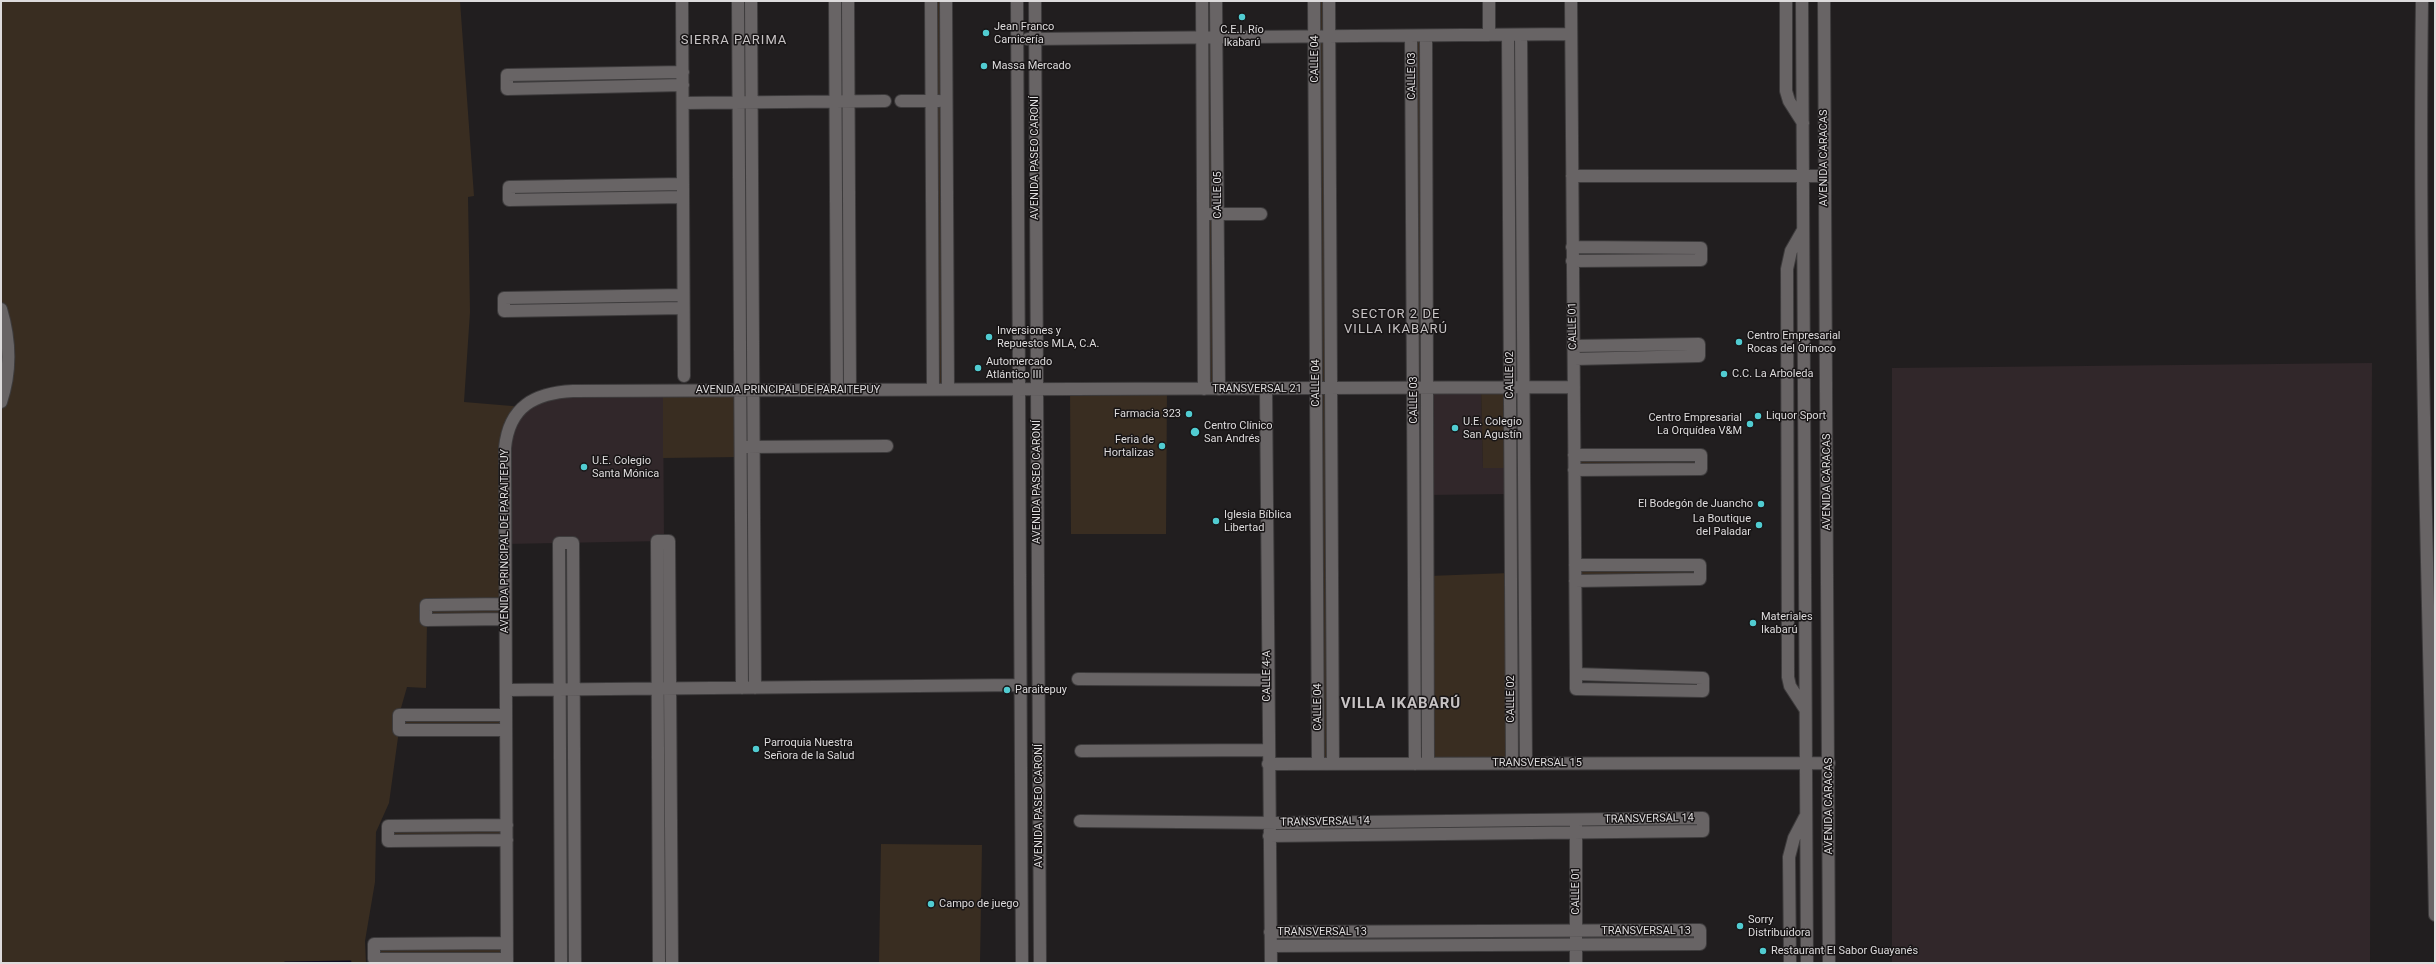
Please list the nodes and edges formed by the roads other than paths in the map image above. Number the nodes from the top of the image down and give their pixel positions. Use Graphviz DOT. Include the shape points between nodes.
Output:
graph roads {
  1 [pos="682,1"];
  2 [pos="738,1"];
  3 [pos="751,1"];
  4 [pos="835,1"];
  5 [pos="848,1"];
  6 [pos="931,1"];
  7 [pos="946,1"];
  8 [pos="1017,1"];
  9 [pos="1035,1"];
  10 [pos="1202,1"];
  11 [pos="1216,1"];
  12 [pos="1314,1"];
  13 [pos="1329,1"];
  14 [pos="1488,1"];
  15 [pos="1571,1"];
  16 [pos="1786,1"];
  17 [pos="1802,1"];
  18 [pos="1824,1"];
  19 [pos="2422,1"];
  20 [pos="1571,34"];
  21 [pos="1489,35"];
  22 [pos="1508,35"];
  23 [pos="1521,35"];
  24 [pos="1329,36"];
  25 [pos="1411,36"];
  26 [pos="1426,36"];
  27 [pos="1314,37"];
  28 [pos="1202,38"];
  29 [pos="1216,38"];
  30 [pos="1017,39"];
  31 [pos="1035,39"];
  32 [pos="1521,66"];
  33 [pos="1508,67"];
  34 [pos="682,72"];
  35 [pos="1412,77"];
  36 [pos="1426,77"];
  37 [pos="683,85"];
  38 [pos="885,101"];
  39 [pos="901,101"];
  40 [pos="932,101"];
  41 [pos="946,101"];
  42 [pos="835,102"];
  43 [pos="848,102"];
  44 [pos="683,103"];
  45 [pos="739,103"];
  46 [pos="752,103"];
  47 [pos="1315,115"];
  48 [pos="1330,115"];
  49 [pos="1803,124"];
  50 [pos="1572,176"];
  51 [pos="1804,176"];
  52 [pos="1824,176"];
  53 [pos="683,184"];
  54 [pos="683,197"];
  55 [pos="1509,210"];
  56 [pos="1522,210"];
  57 [pos="1427,211"];
  58 [pos="1315,212"];
  59 [pos="1330,212"];
  60 [pos="1413,212"];
  61 [pos="1203,214"];
  62 [pos="1218,214"];
  63 [pos="1261,214"];
  64 [pos="1804,229"];
  65 [pos="752,245"];
  66 [pos="739,246"];
  67 [pos="1572,247"];
  68 [pos="932,248"];
  69 [pos="947,248"];
  70 [pos="836,251"];
  71 [pos="849,251"];
  72 [pos="1572,261"];
  73 [pos="683,295"];
  74 [pos="683,308"];
  75 [pos="1,309"];
  76 [pos="1510,330"];
  77 [pos="1523,330"];
  78 [pos="1573,346"];
  79 [pos="1574,360"];
  80 [pos="684,376"];
  81 [pos="1574,387"];
  82 [pos="1414,388"];
  83 [pos="1428,388"];
  84 [pos="1510,388"];
  85 [pos="1523,388"];
  86 [pos="933,389"];
  87 [pos="1019,389"];
  88 [pos="1036,389"];
  89 [pos="1204,389"];
  90 [pos="1219,389"];
  91 [pos="1266,389"];
  92 [pos="1316,389"];
  93 [pos="1331,389"];
  94 [pos="740,390"];
  95 [pos="753,390"];
  96 [pos="837,390"];
  97 [pos="850,390"];
  98 [pos="948,390"];
  99 [pos="1,402"];
  100 [pos="887,446"];
  101 [pos="740,447"];
  102 [pos="754,447"];
  103 [pos="1574,455"];
  104 [pos="1574,470"];
  105 [pos="741,541"];
  106 [pos="754,541"];
  107 [pos="1575,565"];
  108 [pos="1511,573"];
  109 [pos="1525,573"];
  110 [pos="1332,575"];
  111 [pos="1317,576"];
  112 [pos="1414,576"];
  113 [pos="1428,576"];
  114 [pos="1575,581"];
  115 [pos="505,604"];
  116 [pos="505,619"];
  117 [pos="1576,674"];
  118 [pos="1078,679"];
  119 [pos="1268,680"];
  120 [pos="1020,685"];
  121 [pos="742,688"];
  122 [pos="755,688"];
  123 [pos="658,689"];
  124 [pos="670,689"];
  125 [pos="506,690"];
  126 [pos="560,690"];
  127 [pos="573,690"];
  128 [pos="1511,696"];
  129 [pos="1526,696"];
  130 [pos="1806,709"];
  131 [pos="506,714"];
  132 [pos="506,730"];
  133 [pos="1268,750"];
  134 [pos="1081,751"];
  135 [pos="1512,763"];
  136 [pos="1526,763"];
  137 [pos="1806,763"];
  138 [pos="1268,764"];
  139 [pos="1318,764"];
  140 [pos="1332,764"];
  141 [pos="1415,764"];
  142 [pos="1428,764"];
  143 [pos="1829,764"];
  144 [pos="1806,815"];
  145 [pos="1485,820"];
  146 [pos="1576,820"];
  147 [pos="1423,821"];
  148 [pos="1080,822"];
  149 [pos="1269,822"];
  150 [pos="1349,822"];
  151 [pos="506,825"];
  152 [pos="1576,832"];
  153 [pos="1485,833"];
  154 [pos="1422,834"];
  155 [pos="1348,835"];
  156 [pos="1269,836"];
  157 [pos="507,840"];
  158 [pos="2435,915"];
  159 [pos="1499,931"];
  160 [pos="1576,931"];
  161 [pos="1270,932"];
  162 [pos="1427,932"];
  163 [pos="659,941"];
  164 [pos="672,941"];
  165 [pos="575,942"];
  166 [pos="507,943"];
  167 [pos="561,943"];
  168 [pos="1576,944"];
  169 [pos="1499,945"];
  170 [pos="1270,946"];
  171 [pos="1426,946"];
  172 [pos="507,961"];
  173 [pos="561,963"];
  174 [pos="575,963"];
  175 [pos="659,963"];
  176 [pos="672,963"];
  177 [pos="1022,963"];
  178 [pos="1040,963"];
  179 [pos="1271,963"];
  180 [pos="1576,963"];
  181 [pos="1790,963"];
  182 [pos="1807,963"];
  183 [pos="1830,963"];
  1 -- 34 [label="street"];
  2 -- 45 [label="street"];
  3 -- 46 [label="street"];
  4 -- 42 [label="street"];
  5 -- 43 [label="street"];
  6 -- 40 [label="street"];
  7 -- 41 [label="street"];
  8 -- 30 [label="street, AVENIDA PASEO CARONÍ"];
  9 -- 31 [label="street, AVENIDA PASEO CARONÍ"];
  10 -- 28 [label="street, CALLE 05"];
  11 -- 29 [label="street, CALLE 05"];
  12 -- 27 [label="street, CALLE 04"];
  13 -- 24 [label="street, CALLE 04"];
  14 -- 21 [label="street"];
  15 -- 20 [label="street, CALLE 01"];
  16 -- 49 [label="street, AVENIDA CARACAS" via="1786,91"];
  17 -- 49 [label="street, AVENIDA CARACAS"];
  18 -- 52 [label="street, AVENIDA CARACAS"];
  19 -- 158 [label="street" via="2421,219"];
  20 -- 23 [label="street"];
  20 -- 50 [label="street, CALLE 01"];
  21 -- 22 [label="street"];
  21 -- 26 [label="street"];
  22 -- 23 [label="street"];
  22 -- 33 [label="street, CALLE 02"];
  23 -- 32 [label="street, CALLE 02"];
  24 -- 25 [label="street"];
  24 -- 27 [label="street"];
  24 -- 48 [label="street, CALLE 04"];
  25 -- 26 [label="street"];
  25 -- 35 [label="street, CALLE 03"];
  26 -- 36 [label="street, CALLE 03"];
  27 -- 29 [label="street"];
  27 -- 47 [label="street, CALLE 04"];
  28 -- 29 [label="street"];
  28 -- 31 [label="street"];
  28 -- 61 [label="street, CALLE 05"];
  29 -- 62 [label="street, CALLE 05"];
  30 -- 31 [label="street"];
  30 -- 87 [label="street, AVENIDA PASEO CARONÍ"];
  31 -- 88 [label="street, AVENIDA PASEO CARONÍ"];
  32 -- 33 [label="street"];
  32 -- 56 [label="street, CALLE 02"];
  33 -- 55 [label="street, CALLE 02"];
  34 -- 37 [label="street"];
  34 -- 37 [label="street" via="507,75 507,88"];
  35 -- 36 [label="street"];
  35 -- 60 [label="street, CALLE 03"];
  36 -- 57 [label="street, CALLE 03"];
  37 -- 44 [label="street"];
  38 -- 43 [label="street"];
  39 -- 40 [label="street"];
  40 -- 41 [label="street"];
  40 -- 68 [label="street"];
  41 -- 69 [label="street"];
  42 -- 43 [label="street"];
  42 -- 46 [label="street"];
  42 -- 70 [label="street"];
  43 -- 71 [label="street"];
  44 -- 45 [label="street"];
  44 -- 53 [label="street"];
  45 -- 46 [label="street"];
  45 -- 66 [label="street"];
  46 -- 65 [label="street"];
  47 -- 48 [label="street"];
  47 -- 58 [label="street, CALLE 04"];
  48 -- 59 [label="street, CALLE 04"];
  49 -- 51 [label="street, AVENIDA CARACAS"];
  50 -- 51 [label="street"];
  50 -- 67 [label="street, CALLE 01"];
  51 -- 52 [label="street"];
  51 -- 64 [label="street, AVENIDA CARACAS"];
  52 -- 143 [label="street, AVENIDA CARACAS"];
  53 -- 54 [label="street"];
  53 -- 54 [label="street" via="509,187 509,200"];
  54 -- 73 [label="street"];
  55 -- 56 [label="street"];
  55 -- 76 [label="street, CALLE 02"];
  56 -- 77 [label="street, CALLE 02"];
  57 -- 60 [label="street"];
  57 -- 83 [label="street, CALLE 03"];
  58 -- 59 [label="street"];
  58 -- 92 [label="street, CALLE 04"];
  59 -- 93 [label="street, CALLE 04"];
  60 -- 82 [label="street, CALLE 03"];
  61 -- 62 [label="street"];
  61 -- 89 [label="street, CALLE 05"];
  62 -- 63 [label="street"];
  62 -- 90 [label="street, CALLE 05"];
  64 -- 130 [label="street, AVENIDA CARACAS"];
  64 -- 130 [label="street" via="1791,251 1787,269 1787,602 1788,677 1790,686"];
  65 -- 66 [label="street"];
  65 -- 95 [label="street"];
  66 -- 94 [label="street"];
  67 -- 72 [label="street, CALLE 01"];
  67 -- 72 [label="street" via="1701,248 1701,260"];
  68 -- 69 [label="street"];
  68 -- 86 [label="street"];
  69 -- 98 [label="street"];
  70 -- 71 [label="street"];
  70 -- 96 [label="street"];
  71 -- 97 [label="street"];
  72 -- 78 [label="street, CALLE 01"];
  73 -- 74 [label="street"];
  73 -- 74 [label="street" via="504,298 504,311"];
  74 -- 80 [label="street"];
  75 -- 99 [label="street" via="7,334 8,360"];
  76 -- 77 [label="street"];
  76 -- 84 [label="street, CALLE 02"];
  77 -- 85 [label="street, CALLE 02"];
  78 -- 79 [label="street, CALLE 01"];
  78 -- 79 [label="street" via="1699,344 1699,356"];
  79 -- 81 [label="street, CALLE 01"];
  81 -- 85 [label="street, TRANSVERSAL 21"];
  81 -- 103 [label="street, CALLE 01"];
  82 -- 83 [label="street, TRANSVERSAL 21"];
  82 -- 93 [label="street, TRANSVERSAL 21"];
  82 -- 112 [label="street, CALLE 03"];
  83 -- 84 [label="street, TRANSVERSAL 21"];
  83 -- 113 [label="street, CALLE 03"];
  84 -- 85 [label="street, TRANSVERSAL 21"];
  84 -- 108 [label="street, CALLE 02"];
  85 -- 109 [label="street, CALLE 02"];
  86 -- 97 [label="street, AVENIDA PRINCIPAL DE PARAITEPUY"];
  86 -- 98 [label="street, AVENIDA PRINCIPAL DE PARAITEPUY"];
  87 -- 88 [label="street, TRANSVERSAL 21"];
  87 -- 98 [label="street, AVENIDA PRINCIPAL DE PARAITEPUY"];
  87 -- 120 [label="street, AVENIDA PASEO CARONÍ"];
  88 -- 89 [label="street, TRANSVERSAL 21"];
  88 -- 178 [label="street, AVENIDA PASEO CARONÍ"];
  89 -- 90 [label="street, TRANSVERSAL 21"];
  90 -- 91 [label="street, TRANSVERSAL 21"];
  91 -- 92 [label="street, TRANSVERSAL 21"];
  91 -- 119 [label="street, CALLE 4-A"];
  92 -- 93 [label="street, TRANSVERSAL 21"];
  92 -- 111 [label="street, CALLE 04"];
  93 -- 110 [label="street, CALLE 04"];
  94 -- 95 [label="street, AVENIDA PRINCIPAL DE PARAITEPUY"];
  94 -- 101 [label="street"];
  94 -- 115 [label="street, AVENIDA PRINCIPAL DE PARAITEPUY" via="558,392 538,396 524,407 508,430 505,448"];
  95 -- 96 [label="street, AVENIDA PRINCIPAL DE PARAITEPUY"];
  95 -- 102 [label="street"];
  96 -- 97 [label="street, AVENIDA PRINCIPAL DE PARAITEPUY"];
  100 -- 102 [label="street"];
  101 -- 102 [label="street"];
  101 -- 105 [label="street"];
  102 -- 106 [label="street"];
  103 -- 104 [label="street, CALLE 01"];
  103 -- 104 [label="street" via="1701,455 1701,469"];
  104 -- 107 [label="street, CALLE 01"];
  105 -- 106 [label="street"];
  105 -- 121 [label="street"];
  106 -- 122 [label="street"];
  107 -- 114 [label="street, CALLE 01"];
  107 -- 114 [label="street" via="1700,566 1700,579"];
  108 -- 109 [label="street"];
  108 -- 128 [label="street, CALLE 02"];
  109 -- 129 [label="street, CALLE 02"];
  110 -- 111 [label="street"];
  110 -- 140 [label="street, CALLE 04"];
  111 -- 139 [label="street, CALLE 04"];
  112 -- 113 [label="street"];
  112 -- 141 [label="street, CALLE 03"];
  113 -- 142 [label="street, CALLE 03"];
  114 -- 117 [label="street, CALLE 01"];
  115 -- 116 [label="street, AVENIDA PRINCIPAL DE PARAITEPUY"];
  115 -- 116 [label="street" via="426,605 426,620"];
  116 -- 125 [label="street, AVENIDA PRINCIPAL DE PARAITEPUY"];
  117 -- 117 [label="street, CALLE 01" via="1576,689 1704,691 1703,678"];
  118 -- 119 [label="street"];
  119 -- 133 [label="street, CALLE 4-A"];
  120 -- 122 [label="street"];
  120 -- 177 [label="street, AVENIDA PASEO CARONÍ"];
  121 -- 122 [label="street"];
  121 -- 124 [label="street"];
  123 -- 124 [label="street"];
  123 -- 124 [label="street" via="657,541 670,541"];
  123 -- 127 [label="street"];
  123 -- 163 [label="street"];
  124 -- 164 [label="street"];
  125 -- 126 [label="street"];
  125 -- 131 [label="street, AVENIDA PRINCIPAL DE PARAITEPUY"];
  126 -- 127 [label="street"];
  126 -- 127 [label="street" via="559,543 573,543"];
  126 -- 167 [label="street"];
  127 -- 165 [label="street"];
  128 -- 129 [label="street"];
  128 -- 135 [label="street, CALLE 02"];
  129 -- 136 [label="street, CALLE 02"];
  130 -- 137 [label="street, AVENIDA CARACAS"];
  131 -- 132 [label="street, AVENIDA PRINCIPAL DE PARAITEPUY"];
  131 -- 132 [label="street" via="399,715 399,730"];
  132 -- 151 [label="street, AVENIDA PRINCIPAL DE PARAITEPUY"];
  133 -- 134 [label="street"];
  133 -- 138 [label="street, CALLE 4-A"];
  135 -- 136 [label="street, TRANSVERSAL 15"];
  135 -- 142 [label="street, TRANSVERSAL 15"];
  136 -- 137 [label="street, TRANSVERSAL 15"];
  137 -- 143 [label="street, TRANSVERSAL 15"];
  137 -- 144 [label="street, AVENIDA CARACAS"];
  138 -- 139 [label="street, TRANSVERSAL 15"];
  138 -- 149 [label="street, CALLE 4-A"];
  139 -- 140 [label="street, TRANSVERSAL 15"];
  140 -- 141 [label="street, TRANSVERSAL 15"];
  141 -- 142 [label="street, TRANSVERSAL 15"];
  143 -- 183 [label="street, AVENIDA CARACAS"];
  144 -- 181 [label="street, AVENIDA CARACAS" via="1794,838 1790,857"];
  144 -- 182 [label="street, AVENIDA CARACAS"];
  145 -- 146 [label="street, TRANSVERSAL 14"];
  145 -- 147 [label="street, TRANSVERSAL 14"];
  145 -- 153 [label="street"];
  146 -- 152 [label="street, CALLE 01"];
  146 -- 152 [label="street, TRANSVERSAL 14" via="1703,818 1703,831"];
  147 -- 150 [label="street, TRANSVERSAL 14"];
  147 -- 154 [label="street"];
  148 -- 149 [label="street, TRANSVERSAL 14"];
  149 -- 150 [label="street, TRANSVERSAL 14"];
  149 -- 156 [label="street, CALLE 4-A"];
  150 -- 155 [label="street"];
  151 -- 157 [label="street, AVENIDA PRINCIPAL DE PARAITEPUY"];
  151 -- 157 [label="street" via="388,826 388,841"];
  152 -- 153 [label="street, TRANSVERSAL 14"];
  152 -- 160 [label="street, CALLE 01"];
  153 -- 154 [label="street, TRANSVERSAL 14"];
  154 -- 155 [label="street, TRANSVERSAL 14"];
  155 -- 156 [label="street, TRANSVERSAL 14"];
  156 -- 161 [label="street, CALLE 4-A"];
  157 -- 166 [label="street, AVENIDA PRINCIPAL DE PARAITEPUY"];
  159 -- 160 [label="street, TRANSVERSAL 13"];
  159 -- 162 [label="street, TRANSVERSAL 13"];
  159 -- 169 [label="street"];
  160 -- 168 [label="street, CALLE 01"];
  160 -- 168 [label="street, TRANSVERSAL 13" via="1700,930 1700,944"];
  161 -- 162 [label="street, TRANSVERSAL 13"];
  161 -- 170 [label="street, CALLE 4-A"];
  162 -- 171 [label="street"];
  163 -- 164 [label="street"];
  163 -- 175 [label="street"];
  164 -- 176 [label="street"];
  165 -- 167 [label="street"];
  165 -- 174 [label="street"];
  166 -- 172 [label="street, AVENIDA PRINCIPAL DE PARAITEPUY"];
  166 -- 172 [label="street" via="374,944 374,959"];
  167 -- 173 [label="street"];
  168 -- 169 [label="street, TRANSVERSAL 13"];
  168 -- 180 [label="street, CALLE 01"];
  169 -- 171 [label="street, TRANSVERSAL 13"];
  170 -- 171 [label="street, TRANSVERSAL 13"];
  170 -- 179 [label="street, CALLE 4-A"];
}
